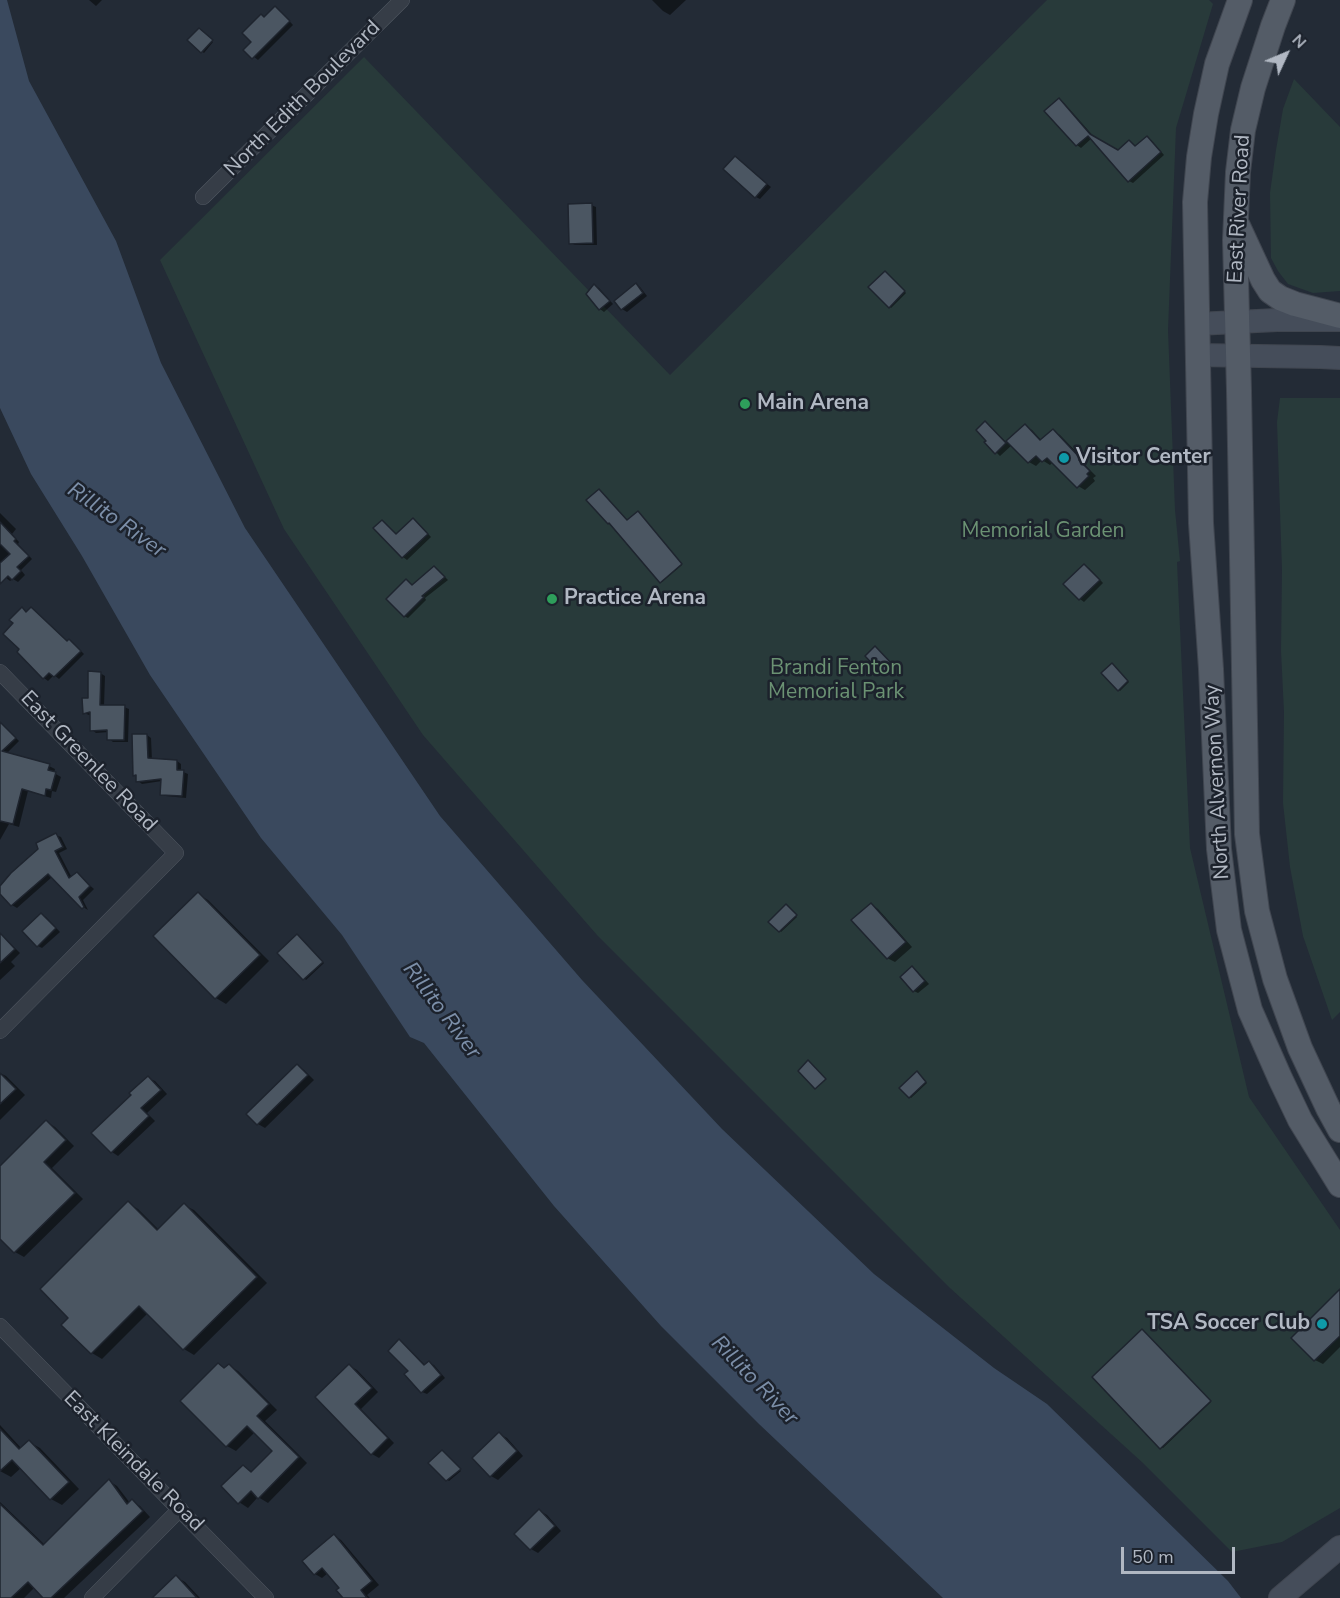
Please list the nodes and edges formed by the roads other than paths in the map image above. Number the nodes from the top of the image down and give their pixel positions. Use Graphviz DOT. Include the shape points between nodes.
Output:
graph roads {
  1 [pos="402,0"];
  2 [pos="1240,0"];
  3 [pos="1283,0"];
  4 [pos="203,197"];
  5 [pos="1236,219"];
  6 [pos="1340,318"];
  7 [pos="1237,322"];
  8 [pos="1197,324"];
  9 [pos="1197,355"];
  10 [pos="1238,355"];
  11 [pos="1340,358"];
  12 [pos="0,672"];
  13 [pos="0,1031"];
  14 [pos="1340,1130"];
  15 [pos="1340,1185"];
  16 [pos="0,1326"];
  17 [pos="180,1509"];
  18 [pos="1340,1547"];
  19 [pos="92,1598"];
  20 [pos="266,1598"];
  21 [pos="1280,1598"];
  1 -- 4 [label="street, North Edith Boulevard"];
  2 -- 8 [label="main road, East River Road" via="1217,64 1199,157 1195,202"];
  3 -- 5 [label="main road, East River Road" via="1252,88 1243,130"];
  5 -- 6 [label="main road" via="1270,291 1295,304"];
  5 -- 7 [label="main road, East River Road"];
  6 -- 7 [label="street"];
  7 -- 8 [label="street"];
  7 -- 10 [label="main road, East River Road"];
  8 -- 9 [label="main road, East River Road"];
  9 -- 10 [label="street"];
  9 -- 15 [label="main road, North Alvernon Way" via="1201,523 1219,849 1228,930 1250,1010 1271,1059 1300,1120"];
  10 -- 11 [label="street"];
  10 -- 14 [label="main road, North Alvernon Way" via="1247,834 1257,911 1275,980 1300,1048"];
  12 -- 13 [label="street, East Greenlee Road" via="176,853"];
  16 -- 17 [label="street, East Kleindale Road"];
  17 -- 19 [label="street"];
  17 -- 20 [label="street, East Kleindale Road"];
  18 -- 21 [label="street"];
}
